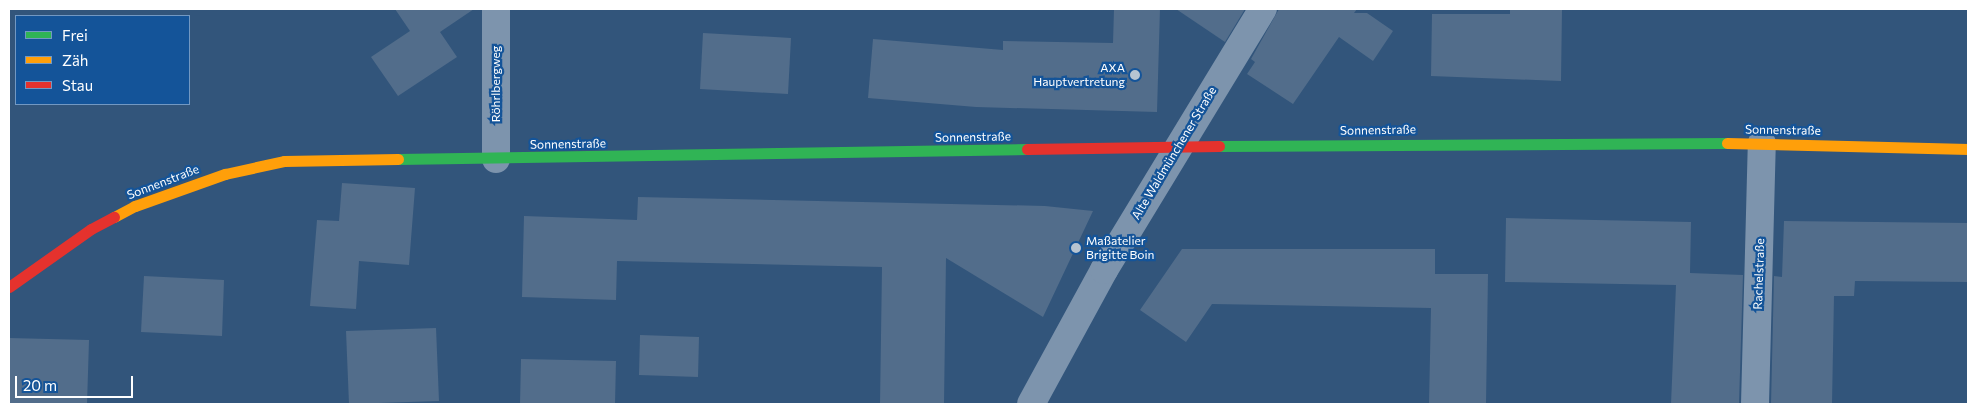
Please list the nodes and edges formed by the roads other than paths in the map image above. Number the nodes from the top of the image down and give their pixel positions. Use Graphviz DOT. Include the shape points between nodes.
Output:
graph roads {
  1 [pos="496,9"];
  2 [pos="1263,9"];
  3 [pos="1762,143"];
  4 [pos="1178,147"];
  5 [pos="1968,149"];
  6 [pos="496,159"];
  7 [pos="9,287"];
  8 [pos="1031,404"];
  9 [pos="1755,404"];
  1 -- 6 [label="street, Röhrlbergweg"];
  2 -- 4 [label="street, Alte Waldmünchener Straße"];
  3 -- 4 [label="street, Sonnenstraße" via="1498,142"];
  3 -- 5 [label="street, Sonnenstraße"];
  3 -- 9 [label="street, Rachelstraße"];
  4 -- 6 [label="street, Sonnenstraße"];
  4 -- 8 [label="street, Alte Waldmünchener Straße" via="1104,270"];
  6 -- 7 [label="street, Sonnenstraße" via="284,161 224,174 134,206 91,229"];
}
